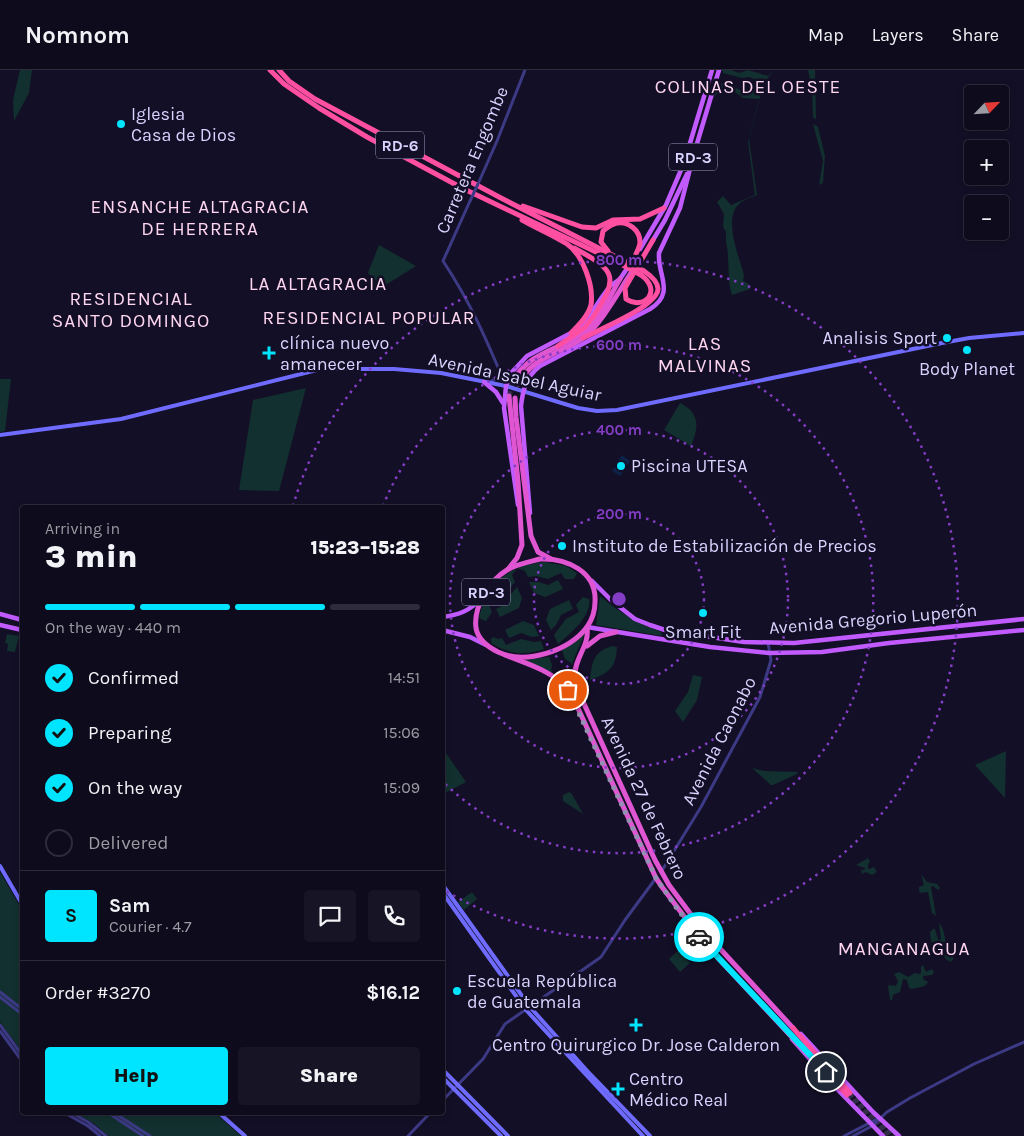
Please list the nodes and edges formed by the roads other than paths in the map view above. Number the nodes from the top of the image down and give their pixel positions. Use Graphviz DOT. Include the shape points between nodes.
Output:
graph roads {
  1 [pos="270,70"];
  2 [pos="279,70"];
  3 [pos="525,70"];
  4 [pos="712,70"];
  5 [pos="719,70"];
  6 [pos="691,165"];
  7 [pos="462,188"];
  8 [pos="501,198"];
  9 [pos="664,208"];
  10 [pos="653,240"];
  11 [pos="568,245"];
  12 [pos="612,255"];
  13 [pos="635,257"];
  14 [pos="620,261"];
  15 [pos="643,273"];
  16 [pos="620,279"];
  17 [pos="627,316"];
  18 [pos="610,328"];
  19 [pos="571,333"];
  20 [pos="1024,334"];
  21 [pos="583,338"];
  22 [pos="558,346"];
  23 [pos="500,372"];
  24 [pos="484,382"];
  25 [pos="506,386"];
  26 [pos="523,392"];
  27 [pos="504,408"];
  28 [pos="0,435"];
  29 [pos="520,517"];
  30 [pos="531,536"];
  31 [pos="551,559"];
  32 [pos="507,570"];
  33 [pos="592,581"];
  34 [pos="482,598"];
  35 [pos="0,614"];
  36 [pos="445,617"];
  37 [pos="20,619"];
  38 [pos="1024,619"];
  39 [pos="0,625"];
  40 [pos="587,627"];
  41 [pos="20,630"];
  42 [pos="1024,630"];
  43 [pos="445,631"];
  44 [pos="616,632"];
  45 [pos="702,636"];
  46 [pos="768,643"];
  47 [pos="488,646"];
  48 [pos="701,646"];
  49 [pos="582,652"];
  50 [pos="769,653"];
  51 [pos="505,655"];
  52 [pos="576,668"];
  53 [pos="555,677"];
  54 [pos="568,690"];
  55 [pos="583,701"];
  56 [pos="610,761"];
  57 [pos="604,766"];
  58 [pos="0,866"];
  59 [pos="661,872"];
  60 [pos="656,878"];
  61 [pos="445,888"];
  62 [pos="445,896"];
  63 [pos="20,901"];
  64 [pos="0,992"];
  65 [pos="0,997"];
  66 [pos="20,1007"];
  67 [pos="528,1008"];
  68 [pos="20,1012"];
  69 [pos="0,1025"];
  70 [pos="793,1028"];
  71 [pos="0,1031"];
  72 [pos="789,1034"];
  73 [pos="1024,1042"];
  74 [pos="20,1052"];
  75 [pos="20,1058"];
  76 [pos="445,1072"];
  77 [pos="445,1080"];
  78 [pos="458,1086"];
  79 [pos="454,1090"];
  80 [pos="445,1098"];
  81 [pos="68,1115"];
  82 [pos="75,1115"];
  83 [pos="112,1115"];
  84 [pos="118,1115"];
  85 [pos="221,1115"];
  86 [pos="428,1115"];
  87 [pos="879,1118"];
  88 [pos="871,1125"];
  89 [pos="100,1136"];
  90 [pos="106,1136"];
  91 [pos="143,1136"];
  92 [pos="150,1136"];
  93 [pos="245,1136"];
  94 [pos="408,1136"];
  95 [pos="501,1136"];
  96 [pos="508,1136"];
  97 [pos="643,1136"];
  98 [pos="650,1136"];
  99 [pos="844,1136"];
  100 [pos="853,1136"];
  101 [pos="883,1136"];
  102 [pos="899,1136"];
  1 -- 7 [label="highway, RD-6" via="318,108"];
  2 -- 8 [label="highway, RD-6" via="315,100"];
  3 -- 23 [label="street, Carretera Engombe, bridge" via="443,261 480,322"];
  4 -- 9 [label="main road, RD-3" via="684,163"];
  5 -- 6 [label="main road, RD-3"];
  6 -- 10 [label="main road, RD-3"];
  6 -- 18 [label="main road" via="680,208 660,253 663,295 655,306"];
  7 -- 11 [label="highway"];
  7 -- 14 [label="highway, RD-6"];
  8 -- 9 [label="highway" via="582,228 596,228 619,219 640,219"];
  8 -- 12 [label="highway, RD-6"];
  9 -- 13 [label="main road, RD-3"];
  10 -- 15 [label="highway" via="624,288 626,299 634,303 644,302 652,290"];
  10 -- 21 [label="highway, RD-3" via="603,315"];
  11 -- 19 [label="highway" via="581,262 591,297 588,312"];
  11 -- 22 [label="highway, bridge" via="602,264 610,278 610,288 584,328"];
  12 -- 13 [label="highway" via="603,247 601,237 611,225 622,223 631,226 639,235"];
  12 -- 14 [label="highway, RD-6"];
  13 -- 16 [label="main road, RD-3"];
  14 -- 15 [label="highway, RD-6, bridge"];
  15 -- 17 [label="highway" via="651,276 657,284 657,294 648,304"];
  16 -- 19 [label="main road, RD-3" via="610,286 584,324"];
  16 -- 22 [label="highway, RD-3" via="588,328"];
  17 -- 18 [label="highway"];
  17 -- 21 [label="highway"];
  18 -- 26 [label="main road" via="540,366 528,378"];
  19 -- 25 [label="main road, RD-3" via="527,356 512,372"];
  20 -- 26 [label="main road, Avenida Isabel Aguiar" via="942,343 617,410 578,408"];
  21 -- 22 [label="highway, RD-3" via="537,362 515,382 528,362"];
  23 -- 24 [label="street" via="496,380"];
  23 -- 25 [label="street"];
  24 -- 25 [label="main road, Avenida Isabel Aguiar"];
  24 -- 27 [label="main road" via="498,395"];
  24 -- 28 [label="main road, Avenida Isabel Aguiar" via="412,370 321,369 118,420"];
  25 -- 26 [label="main road, Avenida Isabel Aguiar"];
  25 -- 27 [label="main road, RD-3"];
  26 -- 30 [label="main road"];
  27 -- 29 [label="main road, RD-3"];
  29 -- 30 [label="highway, RD-3" via="512,397"];
  29 -- 32 [label="highway, RD-3" via="521,548"];
  30 -- 31 [label="highway, RD-3" via="538,552"];
  31 -- 32 [label="highway, RD-3" via="528,562"];
  31 -- 33 [label="highway, RD-3" via="574,566"];
  32 -- 34 [label="highway, RD-3"];
  33 -- 40 [label="highway" via="595,608"];
  33 -- 45 [label="main road, Avenida Gregorio Luperón" via="635,619 665,630"];
  34 -- 36 [label="main road" via="464,612"];
  34 -- 47 [label="highway, RD-3" via="476,628"];
  35 -- 37 [label="main road"];
  38 -- 46 [label="main road, Avenida Gregorio Luperón"];
  39 -- 41 [label="main road"];
  40 -- 44 [label="main road, Avenida Gregorio Luperón"];
  40 -- 49 [label="highway" via="588,640"];
  40 -- 51 [label="highway" via="566,646 553,652 537,656"];
  42 -- 50 [label="main road, Avenida Gregorio Luperón" via="822,652"];
  43 -- 47 [label="main road" via="470,636"];
  44 -- 48 [label="main road, Avenida Gregorio Luperón"];
  44 -- 49 [label="highway" via="600,636"];
  45 -- 46 [label="main road, Avenida Gregorio Luperón"];
  45 -- 48 [label="main road"];
  46 -- 50 [label="street, Avenida Caonabo"];
  47 -- 51 [label="highway"];
  48 -- 50 [label="main road, Avenida Gregorio Luperón"];
  49 -- 52 [label="highway"];
  50 -- 59 [label="street, Avenida Caonabo" via="771,660 760,697 701,807"];
  51 -- 53 [label="highway, Avenida 27 de Febrero"];
  52 -- 53 [label="highway" via="569,678"];
  52 -- 55 [label="highway, Avenida 27 de Febrero" via="575,677"];
  53 -- 54 [label="highway, Avenida 27 de Febrero"];
  54 -- 55 [label="highway" via="573,685"];
  54 -- 57 [label="highway, Avenida 27 de Febrero"];
  55 -- 56 [label="highway, Avenida 27 de Febrero"];
  56 -- 57 [label="highway" via="606,761"];
  56 -- 59 [label="highway, Avenida 27 de Febrero"];
  57 -- 60 [label="highway, Avenida 27 de Febrero"];
  58 -- 63 [label="main road"];
  59 -- 70 [label="highway, Avenida 27 de Febrero" via="701,928"];
  60 -- 67 [label="street" via="601,957"];
  60 -- 72 [label="highway, Avenida 27 de Febrero" via="705,944"];
  61 -- 67 [label="main road"];
  62 -- 67 [label="main road"];
  64 -- 66 [label="street"];
  65 -- 68 [label="street"];
  67 -- 78 [label="street" via="502,1027 483,1060"];
  67 -- 97 [label="main road"];
  67 -- 98 [label="main road"];
  69 -- 74 [label="street"];
  70 -- 72 [label="highway" via="848,1094"];
  70 -- 87 [label="main road, Avenida 27 de Febrero"];
  71 -- 75 [label="street"];
  72 -- 88 [label="main road, Avenida 27 de Febrero"];
  73 -- 87 [label="street" via="932,1086"];
  76 -- 78 [label="main road"];
  77 -- 79 [label="main road"];
  78 -- 79 [label="street"];
  78 -- 96 [label="main road"];
  79 -- 80 [label="street"];
  79 -- 95 [label="main road"];
  81 -- 89 [label="street"];
  82 -- 90 [label="street"];
  83 -- 91 [label="street"];
  84 -- 92 [label="street"];
  85 -- 93 [label="main road"];
  86 -- 94 [label="street"];
  87 -- 88 [label="street" via="874,1119"];
  87 -- 102 [label="main road, Avenida 27 de Febrero"];
  88 -- 99 [label="street"];
  88 -- 100 [label="street"];
  88 -- 101 [label="main road, Avenida 27 de Febrero"];
}
